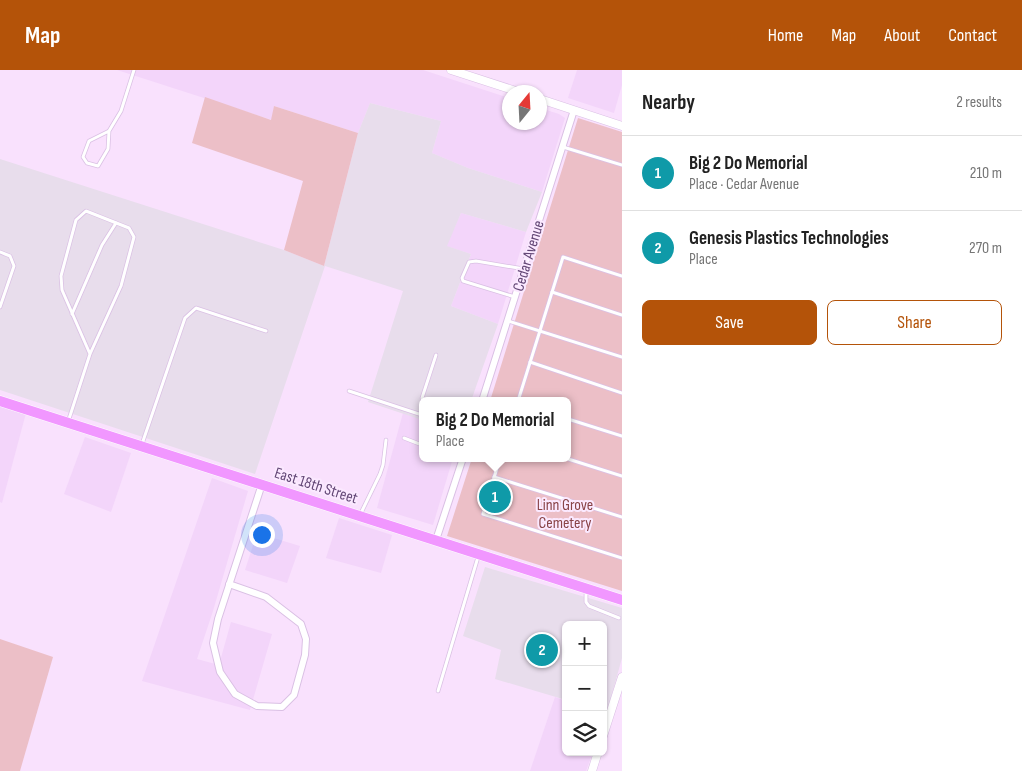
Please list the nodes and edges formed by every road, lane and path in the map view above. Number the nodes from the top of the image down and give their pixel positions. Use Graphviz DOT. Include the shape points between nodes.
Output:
graph roads {
  1 [pos="134,70"];
  2 [pos="450,70"];
  3 [pos="502,87"];
  4 [pos="547,101"];
  5 [pos="574,110"];
  6 [pos="622,126"];
  7 [pos="109,131"];
  8 [pos="563,147"];
  9 [pos="622,165"];
  10 [pos="116,223"];
  11 [pos="0,252"];
  12 [pos="524,270"];
  13 [pos="622,276"];
  14 [pos="552,292"];
  15 [pos="516,297"];
  16 [pos="0,307"];
  17 [pos="72,314"];
  18 [pos="622,315"];
  19 [pos="508,320"];
  20 [pos="539,330"];
  21 [pos="266,331"];
  22 [pos="90,354"];
  23 [pos="436,355"];
  24 [pos="622,357"];
  25 [pos="530,362"];
  26 [pos="349,391"];
  27 [pos="622,393"];
  28 [pos="422,397"];
  29 [pos="483,397"];
  30 [pos="519,397"];
  31 [pos="0,401"];
  32 [pos="419,413"];
  33 [pos="571,420"];
  34 [pos="68,422"];
  35 [pos="622,436"];
  36 [pos="404,438"];
  37 [pos="386,440"];
  38 [pos="419,443"];
  39 [pos="142,446"];
  40 [pos="571,460"];
  41 [pos="462,462"];
  42 [pos="499,462"];
  43 [pos="622,476"];
  44 [pos="494,477"];
  45 [pos="262,484"];
  46 [pos="359,516"];
  47 [pos="622,517"];
  48 [pos="436,540"];
  49 [pos="479,554"];
  50 [pos="622,558"];
  51 [pos="229,584"];
  52 [pos="586,588"];
  53 [pos="622,600"];
  54 [pos="619,618"];
  55 [pos="622,677"];
  56 [pos="438,691"];
  57 [pos="607,724"];
  58 [pos="597,756"];
  59 [pos="592,771"];
  1 -- 7 [label="lane" via="121,111"];
  2 -- 3 [label="street"];
  4 -- 5 [label="street"];
  5 -- 6 [label="street"];
  5 -- 8 [label="street, Cedar Avenue"];
  7 -- 7 [label="lane" via="108,149 103,160 98,166 87,163 83,157 89,141"];
  8 -- 9 [label="lane"];
  8 -- 12 [label="street, Cedar Avenue"];
  10 -- 17 [label="lane" via="102,245"];
  10 -- 17 [label="lane" via="86,211 76,220 61,276 62,290"];
  10 -- 22 [label="lane" via="129,228 134,237 121,286"];
  11 -- 16 [label="lane" via="10,256 14,266"];
  12 -- 15 [label="street, Cedar Avenue"];
  12 -- 15 [label="lane" via="476,261 469,262 462,278"];
  13 -- 14 [label="lane" via="563,257"];
  14 -- 18 [label="lane"];
  14 -- 20 [label="lane"];
  15 -- 19 [label="street, Cedar Avenue"];
  17 -- 22 [label="lane"];
  19 -- 20 [label="lane"];
  19 -- 29 [label="street, Cedar Avenue"];
  20 -- 24 [label="lane"];
  20 -- 25 [label="lane"];
  21 -- 39 [label="lane" via="196,308 185,318"];
  22 -- 34 [label="lane"];
  23 -- 28 [label="lane"];
  25 -- 27 [label="lane"];
  25 -- 30 [label="lane"];
  26 -- 32 [label="lane"];
  31 -- 34 [label="main road, East 18th Street"];
  33 -- 35 [label="lane"];
  34 -- 39 [label="main road, East 18th Street"];
  36 -- 38 [label="lane"];
  37 -- 46 [label="lane" via="380,474"];
  39 -- 45 [label="main road, East 18th Street"];
  40 -- 43 [label="lane"];
  41 -- 48 [label="street"];
  42 -- 44 [label="lane"];
  44 -- 47 [label="lane"];
  44 -- 50 [label="lane" via="483,514"];
  45 -- 46 [label="main road, East 18th Street"];
  45 -- 51 [label="street"];
  46 -- 48 [label="main road, East 18th Street"];
  48 -- 49 [label="main road, East 18th Street"];
  49 -- 52 [label="main road, East 18th Street"];
  49 -- 56 [label="lane"];
  51 -- 51 [label="street" via="213,643 220,672 235,694 257,706 282,707 294,695 305,655 306,639 301,624 266,597"];
  52 -- 53 [label="main road, East 18th Street"];
  52 -- 54 [label="lane" via="589,606"];
  55 -- 57 [label="street"];
  58 -- 59 [label="street"];
}
